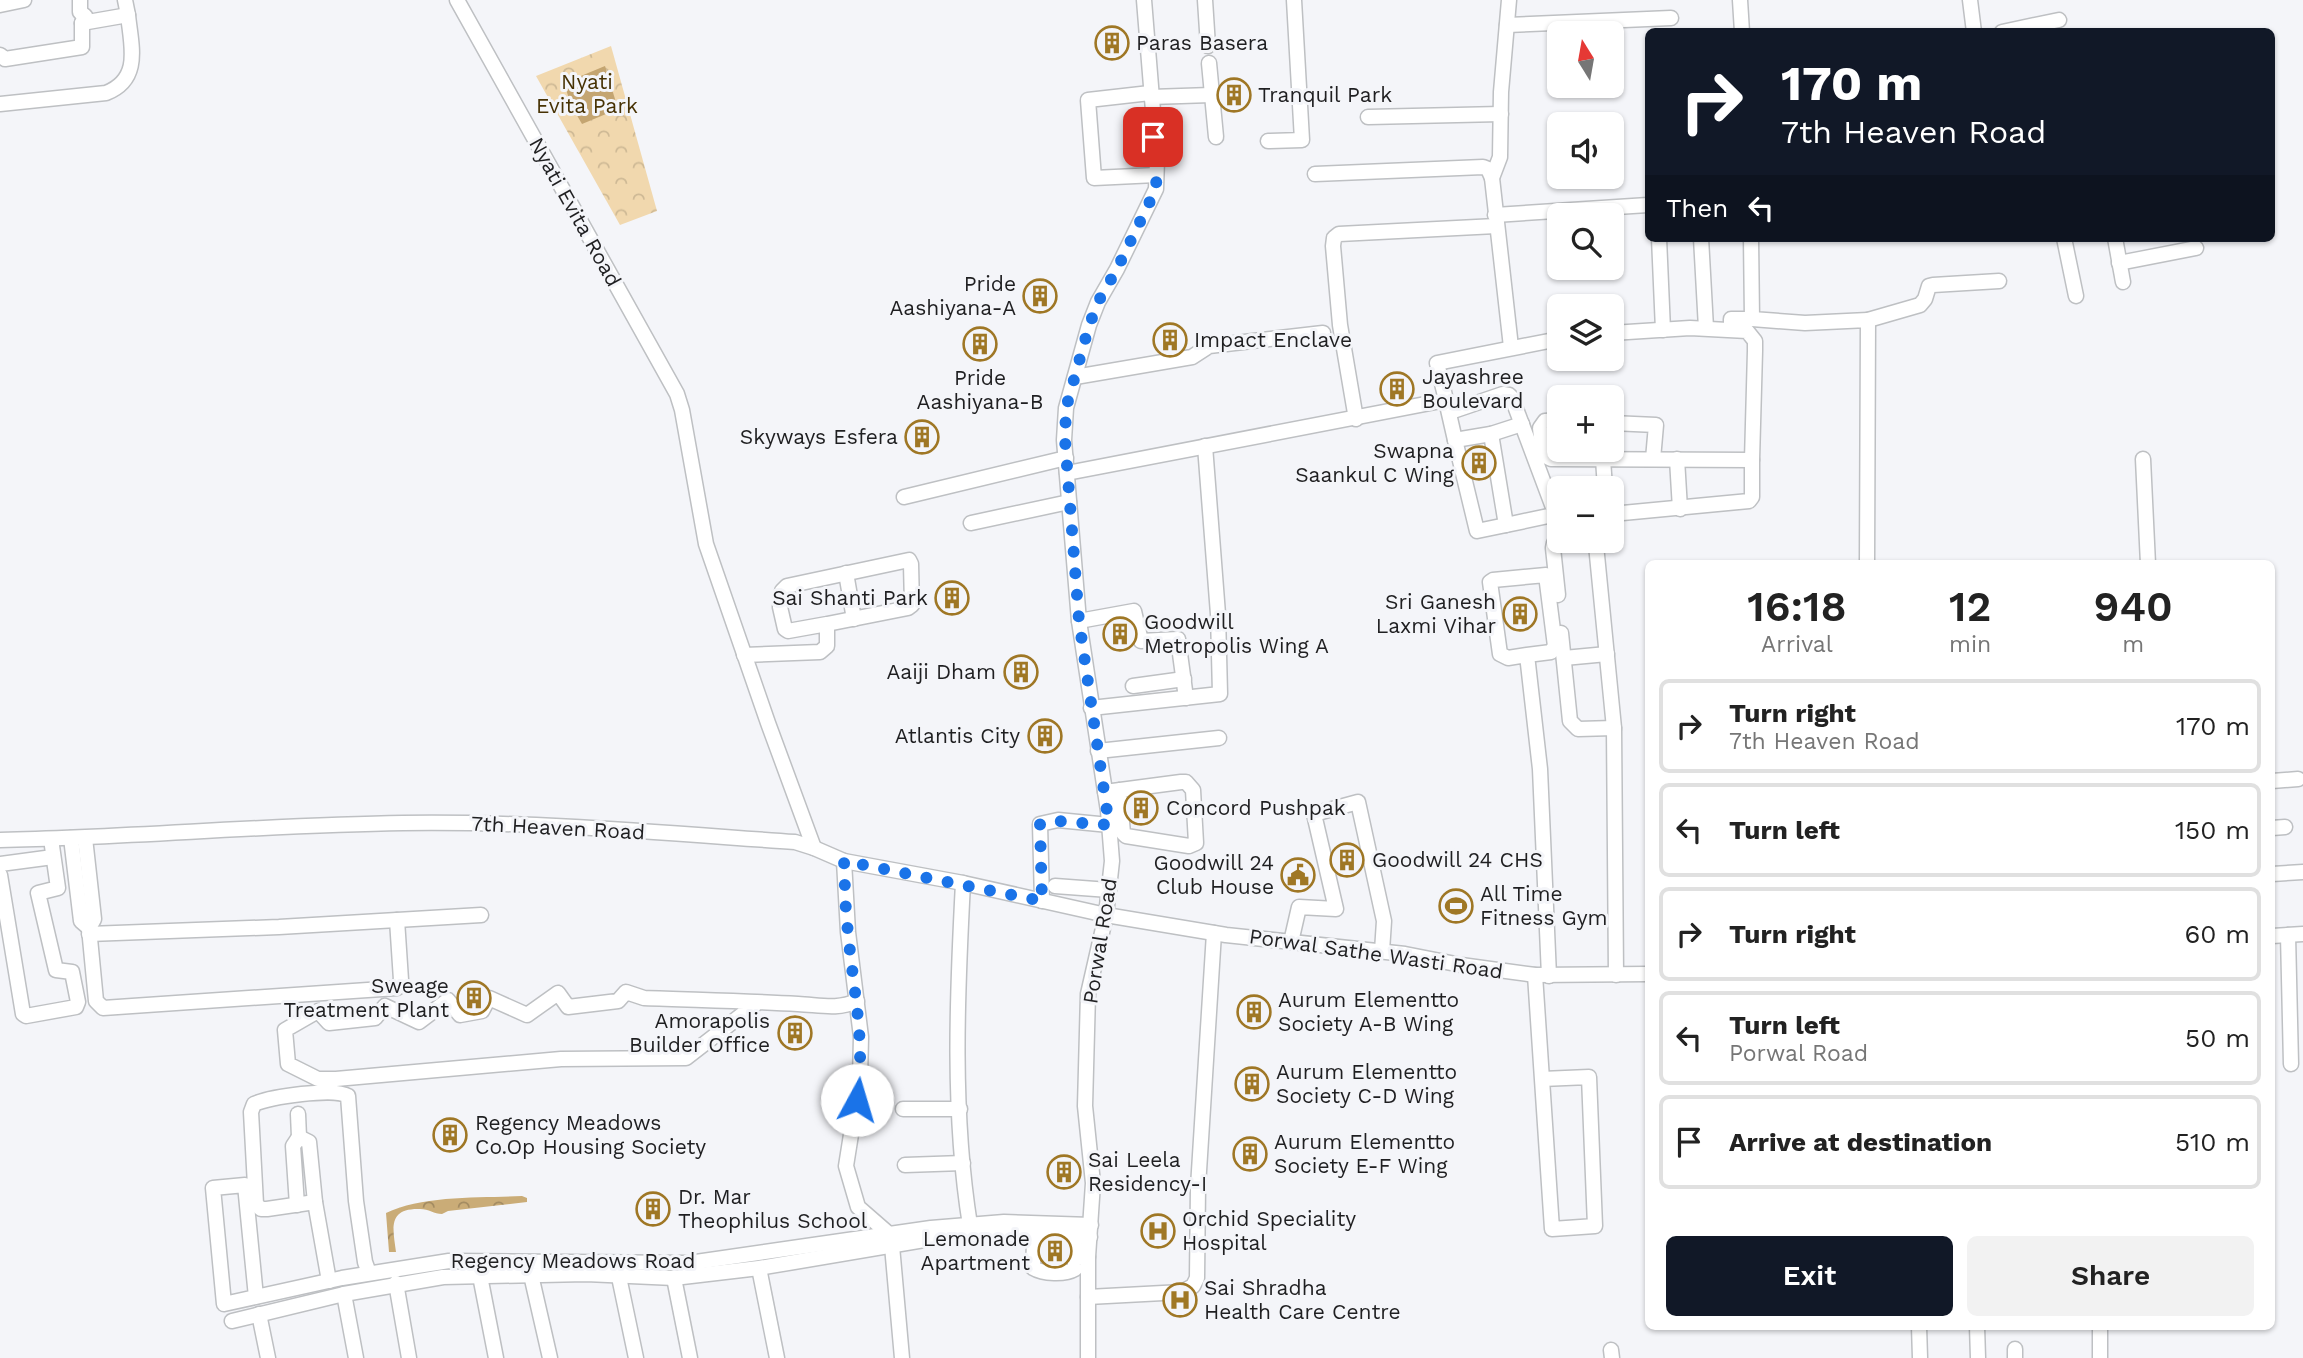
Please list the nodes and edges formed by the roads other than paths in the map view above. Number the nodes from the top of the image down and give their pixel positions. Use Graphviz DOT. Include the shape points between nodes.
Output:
graph roads {
  1 [pos="80,0"];
  2 [pos="125,0"];
  3 [pos="457,0"];
  4 [pos="1144,0"];
  5 [pos="1205,0"];
  6 [pos="1294,0"];
  7 [pos="1508,0"];
  8 [pos="1740,0"];
  9 [pos="1970,0"];
  10 [pos="128,15"];
  11 [pos="1671,18"];
  12 [pos="2059,20"];
  13 [pos="82,23"];
  14 [pos="1507,25"];
  15 [pos="1655,25"];
  16 [pos="1742,28"];
  17 [pos="1974,28"];
  18 [pos="2021,28"];
  19 [pos="1208,46"];
  20 [pos="0,55"];
  21 [pos="1209,63"];
  22 [pos="1151,95"];
  23 [pos="1211,95"];
  24 [pos="0,104"];
  25 [pos="1501,114"];
  26 [pos="1367,117"];
  27 [pos="1216,137"];
  28 [pos="1268,141"];
  29 [pos="1315,174"];
  30 [pos="1156,175"];
  31 [pos="1492,178"];
  32 [pos="1645,205"];
  33 [pos="1495,221"];
  34 [pos="1659,242"];
  35 [pos="1701,242"];
  36 [pos="1751,242"];
  37 [pos="2065,242"];
  38 [pos="2116,242"];
  39 [pos="2196,248"];
  40 [pos="2119,263"];
  41 [pos="1999,281"];
  42 [pos="2123,282"];
  43 [pos="2076,296"];
  44 [pos="1752,319"];
  45 [pos="1868,320"];
  46 [pos="1706,328"];
  47 [pos="1731,329"];
  48 [pos="1663,330"];
  49 [pos="1624,332"];
  50 [pos="1323,333"];
  51 [pos="1547,341"];
  52 [pos="1511,347"];
  53 [pos="1075,377"];
  54 [pos="1448,406"];
  55 [pos="1356,419"];
  56 [pos="1547,421"];
  57 [pos="1522,424"];
  58 [pos="1624,424"];
  59 [pos="1491,434"];
  60 [pos="1455,440"];
  61 [pos="1205,446"];
  62 [pos="1547,457"];
  63 [pos="1624,459"];
  64 [pos="1653,459"];
  65 [pos="2143,459"];
  66 [pos="1677,460"];
  67 [pos="1752,460"];
  68 [pos="1066,466"];
  69 [pos="904,497"];
  70 [pos="1069,502"];
  71 [pos="1680,509"];
  72 [pos="1624,513"];
  73 [pos="971,523"];
  74 [pos="1506,525"];
  75 [pos="1554,553"];
  76 [pos="1597,553"];
  77 [pos="1867,560"];
  78 [pos="2148,560"];
  79 [pos="846,573"];
  80 [pos="854,619"];
  81 [pos="1079,621"];
  82 [pos="827,624"];
  83 [pos="744,654"];
  84 [pos="1607,654"];
  85 [pos="1527,655"];
  86 [pos="1564,658"];
  87 [pos="1184,679"];
  88 [pos="1133,686"];
  89 [pos="1186,698"];
  90 [pos="1091,708"];
  91 [pos="1614,728"];
  92 [pos="1219,738"];
  93 [pos="1098,751"];
  94 [pos="2298,779"];
  95 [pos="2275,781"];
  96 [pos="1112,791"];
  97 [pos="1109,825"];
  98 [pos="78,838"];
  99 [pos="51,839"];
  100 [pos="0,840"];
  101 [pos="814,848"];
  102 [pos="53,856"];
  103 [pos="844,861"];
  104 [pos="0,863"];
  105 [pos="2303,872"];
  106 [pos="2275,874"];
  107 [pos="0,875"];
  108 [pos="963,883"];
  109 [pos="1055,886"];
  110 [pos="1109,890"];
  111 [pos="1042,901"];
  112 [pos="481,915"];
  113 [pos="1106,915"];
  114 [pos="397,919"];
  115 [pos="89,931"];
  116 [pos="1214,933"];
  117 [pos="2295,934"];
  118 [pos="2275,936"];
  119 [pos="1291,942"];
  120 [pos="1382,951"];
  121 [pos="1645,974"];
  122 [pos="1616,975"];
  123 [pos="1542,976"];
  124 [pos="857,1000"];
  125 [pos="757,1003"];
  126 [pos="2291,1064"];
  127 [pos="1542,1079"];
  128 [pos="903,1109"];
  129 [pos="960,1109"];
  130 [pos="298,1114"];
  131 [pos="299,1137"];
  132 [pos="963,1163"];
  133 [pos="905,1165"];
  134 [pos="315,1202"];
  135 [pos="297,1205"];
  136 [pos="970,1225"];
  137 [pos="1091,1231"];
  138 [pos="891,1240"];
  139 [pos="759,1268"];
  140 [pos="369,1273"];
  141 [pos="531,1275"];
  142 [pos="480,1276"];
  143 [pos="619,1277"];
  144 [pos="674,1278"];
  145 [pos="329,1281"];
  146 [pos="396,1283"];
  147 [pos="344,1294"];
  148 [pos="257,1297"];
  149 [pos="1088,1297"];
  150 [pos="259,1314"];
  151 [pos="232,1321"];
  152 [pos="1919,1330"];
  153 [pos="1977,1330"];
  154 [pos="2100,1330"];
  155 [pos="268,1358"];
  156 [pos="356,1358"];
  157 [pos="409,1358"];
  158 [pos="496,1358"];
  159 [pos="550,1358"];
  160 [pos="636,1358"];
  161 [pos="690,1358"];
  162 [pos="778,1358"];
  163 [pos="902,1358"];
  164 [pos="1088,1358"];
  165 [pos="1920,1358"];
  166 [pos="1978,1358"];
  167 [pos="2100,1358"];
  1 -- 13 [label="street" via="80,12 85,16"];
  2 -- 10 [label="street"];
  3 -- 83 [label="street, Nyati Evita Road" via="667,374 682,410 706,544"];
  4 -- 22 [label="street, Porwal Road"];
  5 -- 19 [label="street"];
  6 -- 28 [label="street" via="1302,140"];
  7 -- 14 [label="street"];
  8 -- 16 [label="street"];
  9 -- 17 [label="street"];
  10 -- 13 [label="street"];
  10 -- 24 [label="street" via="130,73 115,89"];
  11 -- 15 [label="street"];
  12 -- 18 [label="street"];
  13 -- 20 [label="street" via="82,47 5,59"];
  14 -- 15 [label="street"];
  14 -- 25 [label="street"];
  21 -- 23 [label="street"];
  22 -- 23 [label="street"];
  22 -- 30 [label="street, Porwal Road"];
  22 -- 30 [label="street" via="1088,100 1094,178"];
  23 -- 27 [label="street"];
  25 -- 26 [label="street"];
  25 -- 31 [label="street" via="1500,157"];
  29 -- 31 [label="street" via="1483,167"];
  30 -- 53 [label="street, Porwal Road" via="1153,196 1098,302"];
  31 -- 33 [label="street"];
  32 -- 33 [label="street"];
  33 -- 52 [label="street"];
  33 -- 55 [label="street" via="1339,233 1334,238 1339,325"];
  34 -- 48 [label="street"];
  35 -- 46 [label="street"];
  36 -- 44 [label="street"];
  37 -- 43 [label="street"];
  38 -- 40 [label="street"];
  39 -- 40 [label="street"];
  40 -- 42 [label="street"];
  41 -- 45 [label="street" via="1928,286 1920,305"];
  44 -- 45 [label="street" via="1805,323"];
  44 -- 47 [label="street" via="1731,319"];
  45 -- 77 [label="street"];
  46 -- 47 [label="street"];
  46 -- 48 [label="street"];
  47 -- 67 [label="street" via="1747,331 1755,341"];
  48 -- 49 [label="street"];
  50 -- 53 [label="street" via="1209,346 1192,357"];
  51 -- 52 [label="street"];
  52 -- 54 [label="street" via="1437,363"];
  53 -- 68 [label="street, Porwal Road" via="1066,408"];
  54 -- 55 [label="street"];
  54 -- 57 [label="street" via="1509,394"];
  54 -- 60 [label="street"];
  55 -- 61 [label="street"];
  56 -- 62 [label="street" via="1540,428"];
  57 -- 59 [label="street"];
  57 -- 74 [label="street" via="1554,510 1547,518"];
  58 -- 64 [label="street" via="1656,425"];
  59 -- 60 [label="street"];
  59 -- 74 [label="street"];
  60 -- 74 [label="street" via="1477,531"];
  61 -- 68 [label="street"];
  61 -- 89 [label="street" via="1220,694"];
  63 -- 64 [label="street"];
  64 -- 66 [label="street"];
  65 -- 78 [label="street"];
  66 -- 67 [label="street"];
  66 -- 71 [label="street"];
  67 -- 71 [label="street" via="1749,501"];
  68 -- 69 [label="street"];
  68 -- 70 [label="street, Porwal Road"];
  70 -- 73 [label="street"];
  70 -- 81 [label="street, Porwal Road"];
  71 -- 72 [label="street"];
  75 -- 86 [label="street"];
  76 -- 84 [label="street"];
  79 -- 80 [label="street"];
  79 -- 80 [label="street" via="909,560 911,564 912,605"];
  79 -- 82 [label="street" via="782,591 785,629"];
  80 -- 82 [label="street"];
  81 -- 87 [label="street" via="1135,611 1141,642 1178,639"];
  81 -- 90 [label="street, Porwal Road"];
  82 -- 83 [label="street" via="825,650"];
  83 -- 101 [label="street, Nyati Evita Road"];
  84 -- 86 [label="street"];
  84 -- 91 [label="street"];
  85 -- 85 [label="street" via="1508,658 1500,654 1493,580 1546,575 1555,646 1550,652"];
  85 -- 123 [label="street" via="1540,769"];
  86 -- 91 [label="street" via="1573,726"];
  87 -- 88 [label="street"];
  87 -- 89 [label="street"];
  89 -- 90 [label="street"];
  90 -- 93 [label="street, Porwal Road"];
  91 -- 122 [label="street"];
  92 -- 93 [label="street"];
  93 -- 96 [label="street, Porwal Road"];
  94 -- 95 [label="street"];
  96 -- 96 [label="street" via="1186,782 1193,790 1196,843 1189,846 1126,836"];
  96 -- 97 [label="street, Porwal Road"];
  97 -- 110 [label="street, Porwal Road"];
  97 -- 111 [label="street" via="1040,824"];
  98 -- 99 [label="street, 7th Heaven Road"];
  98 -- 101 [label="street, 7th Heaven Road" via="495,823 782,841"];
  98 -- 115 [label="street" via="81,920"];
  99 -- 100 [label="street, 7th Heaven Road"];
  99 -- 102 [label="street"];
  101 -- 103 [label="street, 7th Heaven Road"];
  102 -- 104 [label="street"];
  102 -- 107 [label="street" via="58,888 38,893 56,970 72,972 76,1007 23,1014"];
  103 -- 108 [label="street, 7th Heaven Road"];
  103 -- 124 [label="street"];
  105 -- 106 [label="street"];
  108 -- 111 [label="street, 7th Heaven Road"];
  108 -- 129 [label="street"];
  109 -- 110 [label="street"];
  110 -- 113 [label="street, Porwal Road"];
  111 -- 113 [label="street, 7th Heaven Road"];
  112 -- 114 [label="street"];
  113 -- 116 [label="street, Porwal Sathe Wasti Road"];
  113 -- 137 [label="street, Porwal Road" via="1088,994 1085,1106 1093,1183"];
  114 -- 115 [label="street"];
  114 -- 115 [label="street" via="401,981 397,988 108,1008 99,1007 96,1001"];
  116 -- 119 [label="street, Porwal Sathe Wasti Road"];
  116 -- 149 [label="street" via="1197,1278 1182,1292"];
  117 -- 118 [label="street"];
  117 -- 126 [label="street"];
  119 -- 120 [label="street, Porwal Sathe Wasti Road"];
  119 -- 120 [label="street" via="1299,907 1336,909 1314,814 1358,802 1384,921"];
  120 -- 123 [label="street, Porwal Sathe Wasti Road"];
  121 -- 122 [label="street, Porwal Sathe Wasti Road"];
  122 -- 123 [label="street, Porwal Sathe Wasti Road"];
  123 -- 127 [label="street"];
  124 -- 125 [label="street" via="834,1007"];
  124 -- 138 [label="street" via="860,1078 846,1166 858,1207"];
  125 -- 125 [label="street" via="644,998 626,992 618,1002 568,1007 558,993 527,1015 489,998 482,1011 460,1015 448,1000 419,1022 385,1006 375,1018 329,1023 318,1011 285,1030 288,1064 318,1079 336,1079 561,1059 686,1058"];
  127 -- 127 [label="street" via="1552,1228 1595,1226 1589,1077"];
  128 -- 129 [label="street"];
  129 -- 132 [label="street"];
  130 -- 131 [label="street"];
  131 -- 134 [label="street" via="309,1142"];
  131 -- 135 [label="street" via="293,1146"];
  132 -- 133 [label="street"];
  132 -- 136 [label="street"];
  134 -- 135 [label="street"];
  134 -- 145 [label="street"];
  135 -- 140 [label="street" via="261,1209 256,1204 254,1104 282,1096 342,1093 348,1096 356,1201"];
  136 -- 137 [label="street, Regency Meadows Road" via="1004,1222"];
  136 -- 138 [label="street, Regency Meadows Road"];
  137 -- 138 [label="street"];
  137 -- 149 [label="street, Porwal Road" via="1082,1258"];
  138 -- 139 [label="street"];
  138 -- 140 [label="street, Regency Meadows Road" via="689,1263 449,1261"];
  138 -- 163 [label="street"];
  139 -- 144 [label="street"];
  139 -- 162 [label="street"];
  140 -- 145 [label="street, Regency Meadows Road"];
  141 -- 142 [label="street"];
  141 -- 143 [label="street"];
  141 -- 159 [label="street"];
  142 -- 146 [label="street"];
  142 -- 158 [label="street"];
  143 -- 144 [label="street"];
  143 -- 160 [label="street"];
  144 -- 161 [label="street"];
  145 -- 148 [label="street, Regency Meadows Road"];
  146 -- 147 [label="street"];
  146 -- 157 [label="street"];
  147 -- 150 [label="street"];
  147 -- 156 [label="street"];
  148 -- 148 [label="street, Regency Meadows Road" via="245,1185 213,1188 224,1304"];
  149 -- 164 [label="street, Porwal Road"];
  150 -- 151 [label="street"];
  150 -- 155 [label="street"];
  152 -- 165 [label="street"];
  153 -- 166 [label="street"];
  154 -- 167 [label="street"];
}
